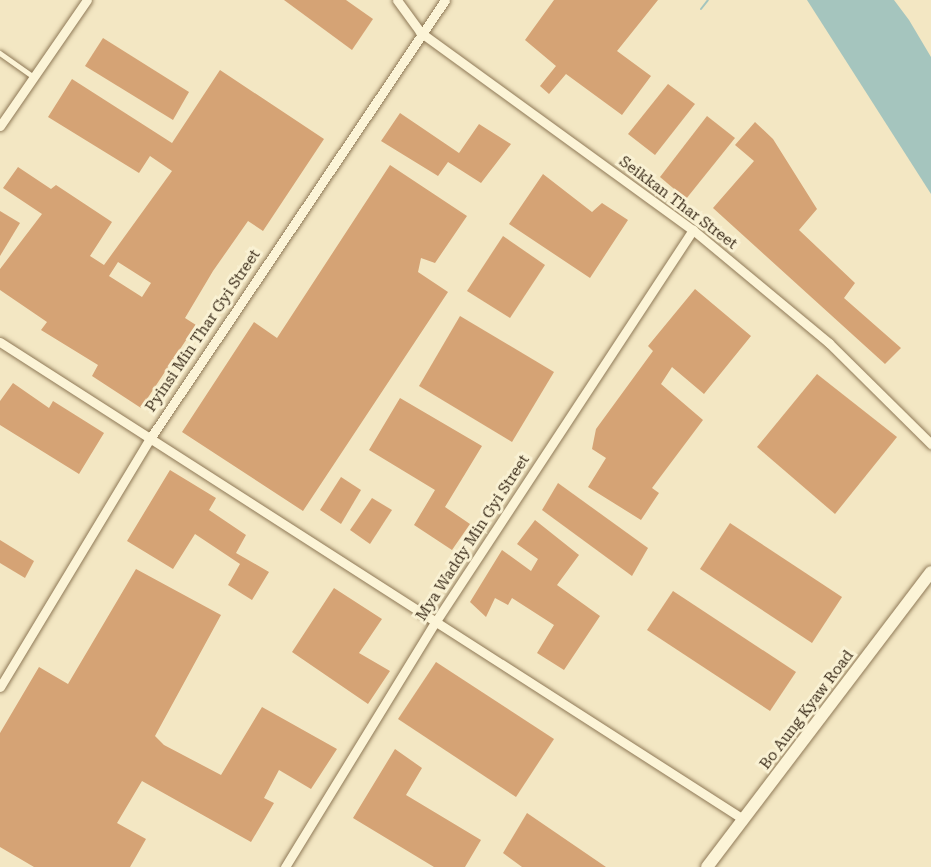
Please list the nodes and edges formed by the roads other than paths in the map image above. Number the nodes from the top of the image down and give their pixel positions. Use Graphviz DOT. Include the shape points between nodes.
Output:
graph roads {
  1 [pos="87,0"];
  2 [pos="397,0"];
  3 [pos="445,0"];
  4 [pos="420,32"];
  5 [pos="0,53"];
  6 [pos="34,76"];
  7 [pos="0,126"];
  8 [pos="693,230"];
  9 [pos="0,342"];
  10 [pos="149,440"];
  11 [pos="931,444"];
  12 [pos="931,572"];
  13 [pos="436,621"];
  14 [pos="0,687"];
  15 [pos="743,819"];
  16 [pos="285,867"];
  17 [pos="707,867"];
  1 -- 6 [label="street"];
  2 -- 4 [label="street, Seikkan Thar Street"];
  3 -- 4 [label="street, Pyinsi Min Thar Gyi Street"];
  4 -- 8 [label="street, Seikkan Thar Street"];
  4 -- 10 [label="street, Pyinsi Min Thar Gyi Street"];
  5 -- 6 [label="lane"];
  6 -- 7 [label="street"];
  8 -- 11 [label="street, Seikkan Thar Street" via="874,382"];
  8 -- 13 [label="street, Mya Waddy Min Gyi Street"];
  9 -- 10 [label="street"];
  10 -- 13 [label="street"];
  10 -- 14 [label="street, Pyinsi Min Thar Gyi Street"];
  12 -- 15 [label="street, Bo Aung Kyaw Road"];
  13 -- 15 [label="street"];
  13 -- 16 [label="street, Mya Waddy Min Gyi Street"];
  15 -- 17 [label="street, Bo Aung Kyaw Road"];
}
